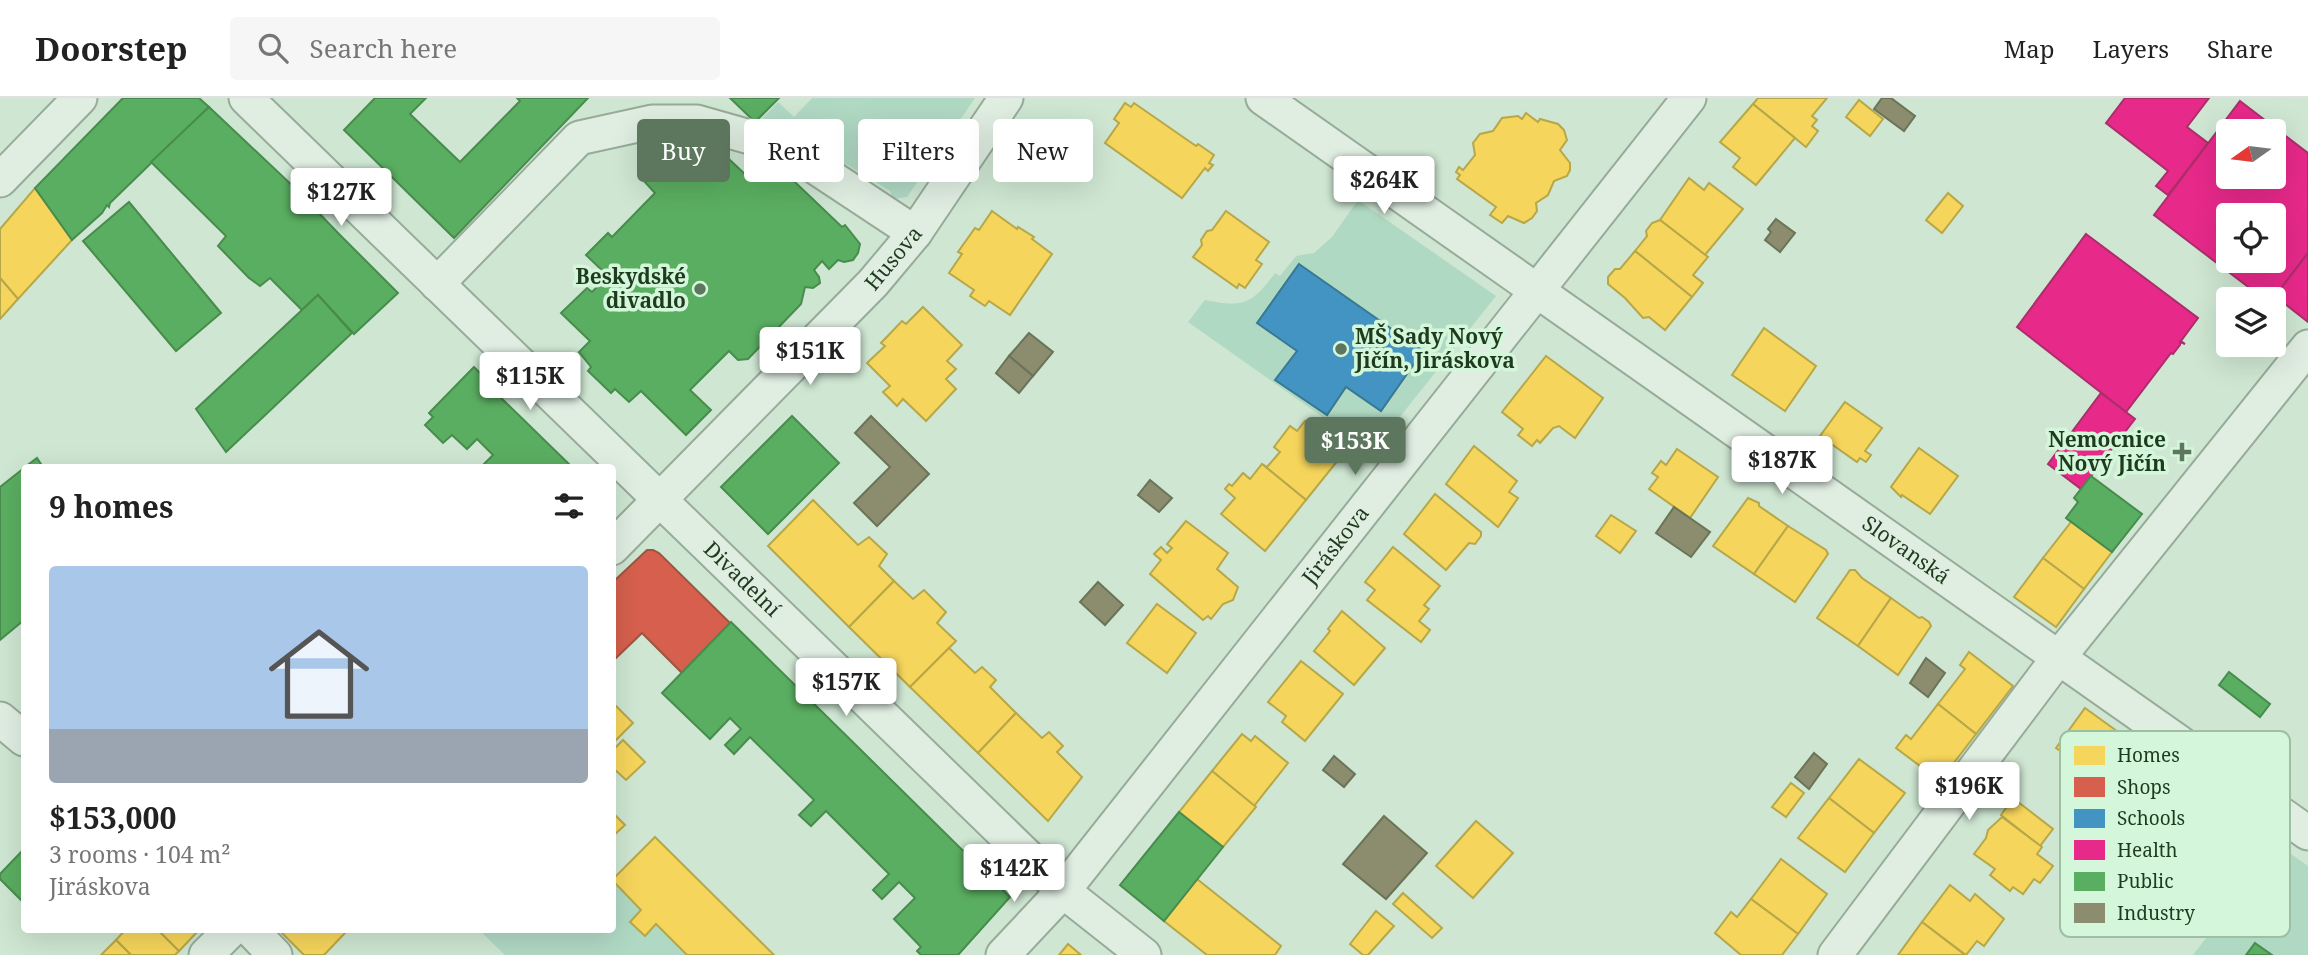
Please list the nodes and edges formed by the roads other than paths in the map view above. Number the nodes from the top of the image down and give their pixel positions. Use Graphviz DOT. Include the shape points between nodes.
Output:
graph roads {
  1 [pos="80,98"];
  2 [pos="246,98"];
  3 [pos="1006,98"];
  4 [pos="1263,98"];
  5 [pos="1689,98"];
  6 [pos="0,180"];
  7 [pos="915,233"];
  8 [pos="437,284"];
  9 [pos="1536,290"];
  10 [pos="2306,352"];
  11 [pos="660,501"];
  12 [pos="616,544"];
  13 [pos="2059,657"];
  14 [pos="0,719"];
  15 [pos="2164,731"];
  16 [pos="21,736"];
  17 [pos="2290,820"];
  18 [pos="2308,833"];
  19 [pos="1063,891"];
  20 [pos="228,933"];
  21 [pos="254,933"];
  22 [pos="206,955"];
  23 [pos="275,955"];
  24 [pos="1003,955"];
  25 [pos="1144,955"];
  26 [pos="1835,955"];
  1 -- 6 [label="street"];
  2 -- 8 [label="street, Divadelní"];
  3 -- 7 [label="street, Husova"];
  4 -- 9 [label="street, Slovanská"];
  5 -- 9 [label="street, Jiráskova"];
  7 -- 8 [label="street" via="786,147 697,122 652,122 579,138"];
  7 -- 11 [label="street, Husova" via="873,283"];
  8 -- 11 [label="street, Divadelní"];
  9 -- 13 [label="street, Slovanská"];
  9 -- 19 [label="street, Jiráskova"];
  10 -- 13 [label="street"];
  11 -- 12 [label="street, Husova"];
  11 -- 19 [label="street, Divadelní"];
  13 -- 15 [label="street, Slovanská"];
  13 -- 26 [label="street"];
  14 -- 16 [label="street"];
  17 -- 18 [label="street, Slovanská"];
  19 -- 24 [label="street, Jiráskova"];
  19 -- 25 [label="street, Divadelní"];
  20 -- 22 [label="street"];
  21 -- 23 [label="street"];
}
